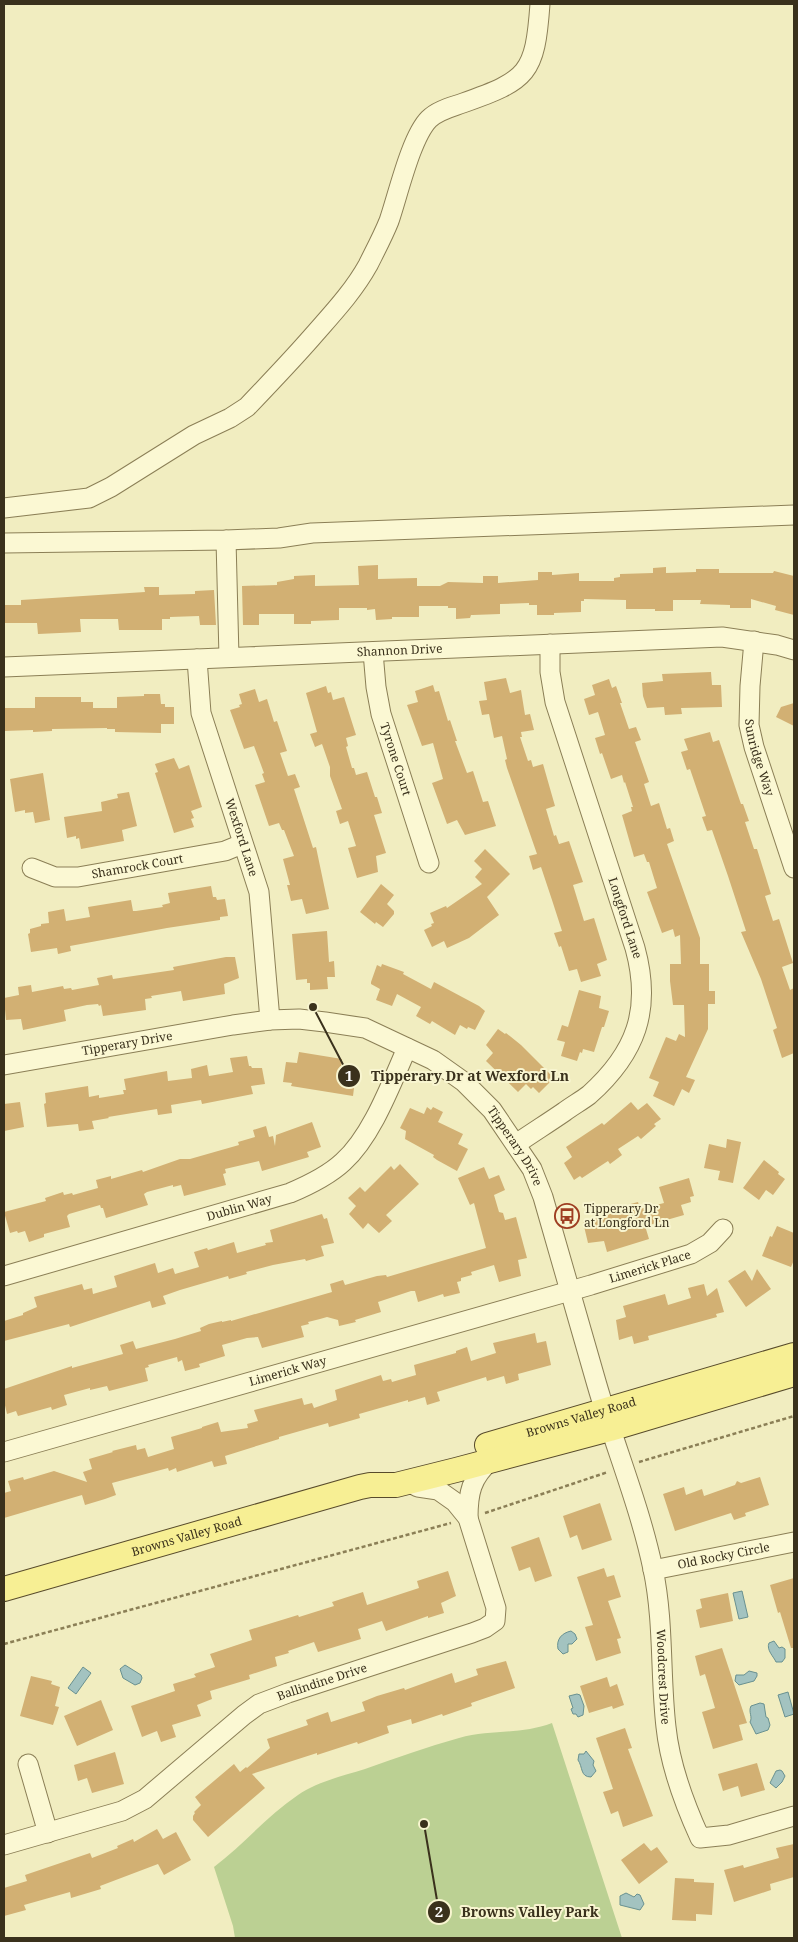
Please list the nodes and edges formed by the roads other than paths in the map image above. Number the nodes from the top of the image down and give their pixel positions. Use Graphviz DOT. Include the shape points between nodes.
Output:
graph roads {
  1 [pos="540,4"];
  2 [pos="4,508"];
  3 [pos="794,515"];
  4 [pos="226,540"];
  5 [pos="4,543"];
  6 [pos="754,641"];
  7 [pos="550,644"];
  8 [pos="794,650"];
  9 [pos="373,652"];
  10 [pos="229,657"];
  11 [pos="197,659"];
  12 [pos="4,667"];
  13 [pos="242,844"];
  14 [pos="430,863"];
  15 [pos="32,868"];
  16 [pos="794,868"];
  17 [pos="270,1020"];
  18 [pos="407,1048"];
  19 [pos="4,1065"];
  20 [pos="516,1144"];
  21 [pos="723,1229"];
  22 [pos="4,1276"];
  23 [pos="571,1291"];
  24 [pos="794,1355"];
  25 [pos="794,1374"];
  26 [pos="608,1419"];
  27 [pos="4,1452"];
  28 [pos="491,1460"];
  29 [pos="408,1482"];
  30 [pos="370,1485"];
  31 [pos="468,1518"];
  32 [pos="794,1542"];
  33 [pos="653,1570"];
  34 [pos="4,1589"];
  35 [pos="28,1764"];
  36 [pos="794,1816"];
  37 [pos="48,1833"];
  38 [pos="4,1845"];
  1 -- 2 [label="street" via="533,56 525,72 497,91 437,112 428,120 413,149 388,222 367,266 344,301 247,407 88,498"];
  3 -- 4 [label="street" via="312,533"];
  4 -- 5 [label="street"];
  4 -- 10 [label="street"];
  6 -- 7 [label="street, Shannon Drive" via="722,637"];
  6 -- 8 [label="street, Shannon Drive"];
  6 -- 16 [label="street, Sunridge Way" via="749,725"];
  7 -- 9 [label="street, Shannon Drive"];
  7 -- 20 [label="street, Longford Lane" via="555,702 635,948 641,970 642,1000 634,1038 615,1069 588,1096"];
  9 -- 10 [label="street, Shannon Drive"];
  9 -- 14 [label="street, Tyrone Court" via="381,714"];
  10 -- 11 [label="street, Shannon Drive"];
  11 -- 12 [label="street, Shannon Drive"];
  11 -- 13 [label="street, Wexford Lane" via="201,713"];
  13 -- 15 [label="street, Shamrock Court" via="225,850 78,877 55,877"];
  13 -- 17 [label="street, Wexford Lane" via="259,892"];
  17 -- 18 [label="street, Tipperary Drive" via="299,1018 365,1028"];
  17 -- 19 [label="street, Tipperary Drive"];
  18 -- 20 [label="street, Tipperary Drive" via="433,1060 464,1082 492,1110"];
  18 -- 22 [label="street, Dublin Way" via="383,1102 360,1142 343,1162 317,1182 290,1193"];
  20 -- 23 [label="street, Tipperary Drive" via="532,1169 543,1197"];
  21 -- 23 [label="street, Limerick Place" via="710,1243 692,1254"];
  23 -- 26 [label="street, Tipperary Drive"];
  23 -- 27 [label="street, Limerick Way"];
  24 -- 26 [label="main road, Browns Valley Road"];
  25 -- 26 [label="main road, Browns Valley Road"];
  26 -- 28 [label="main road, Browns Valley Road"];
  26 -- 30 [label="main road, Browns Valley Road" via="389,1471"];
  26 -- 33 [label="street, Woodcrest Drive"];
  28 -- 29 [label="main road, Browns Valley Road"];
  28 -- 31 [label="street" via="472,1482"];
  29 -- 30 [label="main road, Browns Valley Road"];
  29 -- 31 [label="street, Ballindine Drive" via="438,1490 455,1502"];
  30 -- 34 [label="main road, Browns Valley Road"];
  31 -- 37 [label="street, Ballindine Drive" via="496,1608 496,1621 472,1633 259,1704 145,1799 122,1811"];
  32 -- 33 [label="street, Old Rocky Circle"];
  33 -- 36 [label="street, Woodcrest Drive" via="671,1760 700,1838 728,1835"];
  35 -- 37 [label="street"];
  37 -- 38 [label="street, Ballindine Drive"];
}
